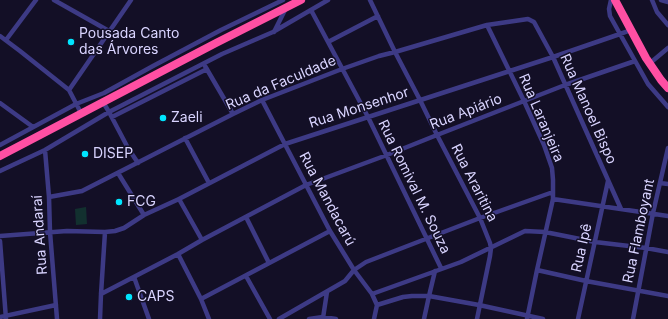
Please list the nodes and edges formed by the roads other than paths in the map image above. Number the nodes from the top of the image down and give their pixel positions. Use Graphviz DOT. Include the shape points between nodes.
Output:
graph roads {
  1 [pos="36,0"];
  2 [pos="54,0"];
  3 [pos="131,0"];
  4 [pos="301,0"];
  5 [pos="328,0"];
  6 [pos="370,0"];
  7 [pos="611,0"];
  8 [pos="616,0"];
  9 [pos="652,0"];
  10 [pos="661,0"];
  11 [pos="668,2"];
  12 [pos="284,4"];
  13 [pos="311,10"];
  14 [pos="378,16"];
  15 [pos="532,20"];
  16 [pos="487,25"];
  17 [pos="668,26"];
  18 [pos="630,30"];
  19 [pos="109,31"];
  20 [pos="274,32"];
  21 [pos="620,34"];
  22 [pos="0,37"];
  23 [pos="6,40"];
  24 [pos="216,42"];
  25 [pos="328,42"];
  26 [pos="668,48"];
  27 [pos="395,52"];
  28 [pos="222,54"];
  29 [pos="553,57"];
  30 [pos="635,62"];
  31 [pos="204,63"];
  32 [pos="649,64"];
  33 [pos="207,69"];
  34 [pos="342,69"];
  35 [pos="510,71"];
  36 [pos="565,85"];
  37 [pos="668,88"];
  38 [pos="68,90"];
  39 [pos="262,100"];
  40 [pos="420,100"];
  41 [pos="524,101"];
  42 [pos="103,102"];
  43 [pos="0,103"];
  44 [pos="76,104"];
  45 [pos="668,107"];
  46 [pos="81,113"];
  47 [pos="233,114"];
  48 [pos="111,115"];
  49 [pos="368,117"];
  50 [pos="32,127"];
  51 [pos="437,135"];
  52 [pos="185,138"];
  53 [pos="285,144"];
  54 [pos="0,145"];
  55 [pos="668,148"];
  56 [pos="45,150"];
  57 [pos="387,155"];
  58 [pos="0,156"];
  59 [pos="138,163"];
  60 [pos="0,171"];
  61 [pos="118,173"];
  62 [pos="608,181"];
  63 [pos="209,183"];
  64 [pos="660,183"];
  65 [pos="668,184"];
  66 [pos="306,185"];
  67 [pos="554,192"];
  68 [pos="49,197"];
  69 [pos="179,199"];
  70 [pos="553,199"];
  71 [pos="603,206"];
  72 [pos="620,209"];
  73 [pos="653,213"];
  74 [pos="144,215"];
  75 [pos="668,216"];
  76 [pos="246,217"];
  77 [pos="480,218"];
  78 [pos="330,231"];
  79 [pos="50,232"];
  80 [pos="105,232"];
  81 [pos="545,232"];
  82 [pos="0,236"];
  83 [pos="427,238"];
  84 [pos="202,240"];
  85 [pos="0,241"];
  86 [pos="595,242"];
  87 [pos="491,248"];
  88 [pos="646,248"];
  89 [pos="668,252"];
  90 [pos="178,254"];
  91 [pos="270,263"];
  92 [pos="442,268"];
  93 [pos="354,270"];
  94 [pos="537,270"];
  95 [pos="435,271"];
  96 [pos="246,276"];
  97 [pos="134,277"];
  98 [pos="586,281"];
  99 [pos="638,291"];
  100 [pos="326,292"];
  101 [pos="100,294"];
  102 [pos="372,294"];
  103 [pos="429,296"];
  104 [pos="668,296"];
  105 [pos="201,299"];
  106 [pos="56,305"];
  107 [pos="480,305"];
  108 [pos="377,306"];
  109 [pos="0,317"];
  110 [pos="6,318"];
  111 [pos="323,318"];
  112 [pos="527,318"];
  113 [pos="57,319"];
  114 [pos="100,319"];
  115 [pos="149,319"];
  116 [pos="209,319"];
  117 [pos="270,319"];
  118 [pos="279,319"];
  119 [pos="309,319"];
  120 [pos="336,319"];
  121 [pos="374,319"];
  122 [pos="424,319"];
  123 [pos="477,319"];
  124 [pos="543,319"];
  125 [pos="578,319"];
  126 [pos="633,319"];
  1 -- 23 [label="street"];
  2 -- 19 [label="street"];
  3 -- 19 [label="street"];
  4 -- 12 [label="highway"];
  5 -- 13 [label="street"];
  6 -- 14 [label="street, Rua Araritina"];
  7 -- 21 [label="street" via="610,16"];
  8 -- 18 [label="highway"];
  9 -- 17 [label="street" via="657,12"];
  10 -- 11 [label="street"];
  12 -- 20 [label="street"];
  12 -- 24 [label="highway"];
  12 -- 44 [label="street" via="222,30 104,93"];
  13 -- 20 [label="street"];
  13 -- 25 [label="street, Rua Romival M. Souza"];
  14 -- 25 [label="street"];
  14 -- 27 [label="street, Rua Araritina"];
  15 -- 16 [label="street, Rua da Faculdade"];
  15 -- 29 [label="street, Rua Manoel Bispo"];
  16 -- 27 [label="street, Rua da Faculdade"];
  16 -- 35 [label="street, Rua Laranjeira"];
  18 -- 21 [label="street, Rua Monsenhor"];
  18 -- 32 [label="highway"];
  19 -- 38 [label="street"];
  20 -- 28 [label="street"];
  21 -- 29 [label="street, Rua Monsenhor"];
  21 -- 30 [label="street"];
  22 -- 23 [label="street"];
  23 -- 38 [label="street"];
  24 -- 28 [label="street"];
  24 -- 42 [label="highway"];
  25 -- 34 [label="street, Rua Romival M. Souza"];
  26 -- 32 [label="street"];
  27 -- 34 [label="street, Rua da Faculdade"];
  27 -- 40 [label="street, Rua Araritina"];
  28 -- 31 [label="street"];
  29 -- 35 [label="street, Rua Monsenhor"];
  29 -- 36 [label="street, Rua Manoel Bispo"];
  30 -- 36 [label="street, Rua Apiário"];
  30 -- 45 [label="street" via="648,84"];
  31 -- 33 [label="street"];
  31 -- 48 [label="street"];
  32 -- 37 [label="highway"];
  33 -- 47 [label="street"];
  33 -- 48 [label="street"];
  34 -- 39 [label="street, Rua da Faculdade"];
  34 -- 49 [label="street, Rua Romival M. Souza"];
  35 -- 40 [label="street, Rua Monsenhor"];
  35 -- 41 [label="street, Rua Laranjeira"];
  36 -- 41 [label="street, Rua Apiário"];
  36 -- 62 [label="street, Rua Manoel Bispo"];
  38 -- 44 [label="street"];
  39 -- 47 [label="street, Rua da Faculdade"];
  39 -- 53 [label="street, Rua Mandacarú"];
  40 -- 49 [label="street, Rua Monsenhor"];
  40 -- 51 [label="street, Rua Araritina"];
  41 -- 51 [label="street, Rua Apiário"];
  41 -- 67 [label="street, Rua Laranjeira" via="550,161"];
  42 -- 46 [label="highway"];
  42 -- 48 [label="street"];
  43 -- 50 [label="street"];
  44 -- 46 [label="street"];
  44 -- 50 [label="street"];
  46 -- 58 [label="highway"];
  47 -- 52 [label="street, Rua da Faculdade"];
  48 -- 56 [label="street"];
  48 -- 59 [label="street"];
  49 -- 53 [label="street, Rua Monsenhor"];
  49 -- 57 [label="street, Rua Romival M. Souza"];
  50 -- 54 [label="street"];
  51 -- 57 [label="street, Rua Apiário"];
  51 -- 77 [label="street, Rua Araritina"];
  52 -- 59 [label="street, Rua da Faculdade"];
  52 -- 63 [label="street"];
  53 -- 63 [label="street, Rua Monsenhor"];
  53 -- 66 [label="street, Rua Mandacarú"];
  55 -- 64 [label="street, Rua Flamboyant"];
  56 -- 60 [label="street"];
  56 -- 68 [label="street, Rua Andaraí"];
  57 -- 66 [label="street, Rua Apiário"];
  57 -- 83 [label="street, Rua Romival M. Souza"];
  59 -- 61 [label="street, Rua da Faculdade"];
  61 -- 68 [label="street, Rua da Faculdade" via="82,191"];
  61 -- 74 [label="street"];
  62 -- 71 [label="street, Rua Ipê"];
  62 -- 72 [label="street, Rua Manoel Bispo"];
  63 -- 69 [label="street, Rua Monsenhor"];
  64 -- 65 [label="street"];
  64 -- 73 [label="street, Rua Flamboyant"];
  66 -- 76 [label="street, Rua Apiário"];
  66 -- 78 [label="street, Rua Mandacarú"];
  67 -- 70 [label="street, Rua Laranjeira"];
  67 -- 77 [label="street"];
  68 -- 79 [label="street, Rua Andaraí"];
  69 -- 74 [label="street, Rua Monsenhor"];
  69 -- 84 [label="street"];
  70 -- 71 [label="street"];
  70 -- 81 [label="street, Rua Laranjeira"];
  71 -- 72 [label="street"];
  71 -- 86 [label="street, Rua Ipê"];
  72 -- 73 [label="street"];
  73 -- 75 [label="street"];
  73 -- 88 [label="street, Rua Flamboyant"];
  74 -- 80 [label="street, Rua Monsenhor" via="124,228"];
  76 -- 84 [label="street, Rua Apiário"];
  76 -- 91 [label="street"];
  77 -- 83 [label="street"];
  77 -- 87 [label="street, Rua Araritina"];
  78 -- 91 [label="street"];
  78 -- 93 [label="street, Rua Mandacarú"];
  79 -- 80 [label="street, Rua Monsenhor"];
  79 -- 82 [label="street, Rua Monsenhor"];
  79 -- 106 [label="street, Rua Andaraí"];
  80 -- 101 [label="street"];
  81 -- 86 [label="street"];
  81 -- 87 [label="street" via="523,232"];
  81 -- 94 [label="street, Rua Laranjeira"];
  83 -- 92 [label="street, Rua Romival M. Souza"];
  83 -- 93 [label="street" via="366,262"];
  84 -- 90 [label="street, Rua Apiário"];
  85 -- 110 [label="street"];
  86 -- 88 [label="street"];
  86 -- 98 [label="street, Rua Ipê"];
  87 -- 92 [label="street"];
  87 -- 107 [label="street, Rua Araritina"];
  88 -- 89 [label="street"];
  88 -- 99 [label="street, Rua Flamboyant"];
  90 -- 97 [label="street, Rua Apiário"];
  90 -- 105 [label="street"];
  91 -- 96 [label="street"];
  92 -- 95 [label="street"];
  93 -- 100 [label="street" via="345,281"];
  93 -- 102 [label="street, Rua Mandacarú"];
  94 -- 98 [label="street"];
  94 -- 112 [label="street, Rua Laranjeira"];
  95 -- 102 [label="street"];
  95 -- 103 [label="street"];
  96 -- 105 [label="street"];
  96 -- 117 [label="street"];
  97 -- 101 [label="street, Rua Apiário"];
  97 -- 115 [label="street"];
  98 -- 99 [label="street"];
  98 -- 125 [label="street, Rua Ipê"];
  99 -- 104 [label="street"];
  99 -- 126 [label="street, Rua Flamboyant"];
  100 -- 111 [label="street"];
  100 -- 118 [label="street"];
  101 -- 114 [label="street"];
  102 -- 108 [label="street, Rua Mandacarú"];
  103 -- 107 [label="street"];
  103 -- 108 [label="street" via="403,297"];
  103 -- 122 [label="street"];
  105 -- 116 [label="street"];
  106 -- 110 [label="street"];
  106 -- 113 [label="street, Rua Andaraí"];
  107 -- 112 [label="street"];
  107 -- 123 [label="street, Rua Araritina"];
  108 -- 121 [label="street"];
  109 -- 110 [label="street"];
  111 -- 119 [label="street"];
  111 -- 120 [label="street"];
  112 -- 124 [label="street"];
}
